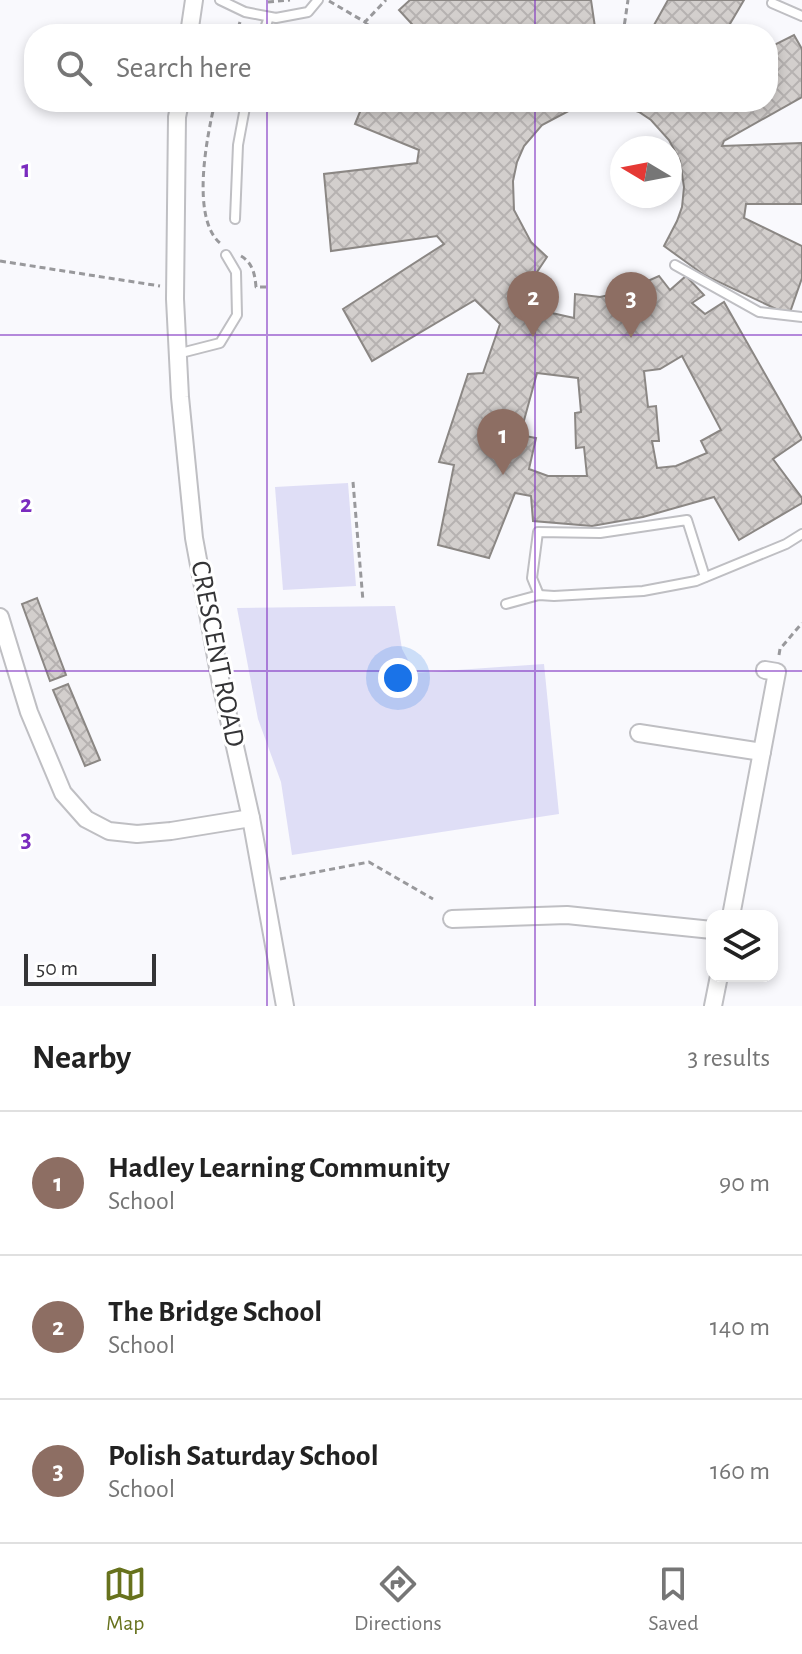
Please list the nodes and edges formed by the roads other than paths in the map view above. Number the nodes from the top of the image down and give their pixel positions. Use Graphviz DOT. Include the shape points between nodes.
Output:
graph roads {
  1 [pos="220,0"];
  2 [pos="318,0"];
  3 [pos="197,2"];
  4 [pos="772,3"];
  5 [pos="802,16"];
  6 [pos="269,17"];
  7 [pos="192,24"];
  8 [pos="267,24"];
  9 [pos="178,112"];
  10 [pos="244,112"];
  11 [pos="235,219"];
  12 [pos="230,252"];
  13 [pos="675,265"];
  14 [pos="802,317"];
  15 [pos="177,354"];
  16 [pos="802,534"];
  17 [pos="705,577"];
  18 [pos="539,595"];
  19 [pos="506,604"];
  20 [pos="0,617"];
  21 [pos="777,670"];
  22 [pos="639,733"];
  23 [pos="762,752"];
  24 [pos="251,818"];
  25 [pos="732,910"];
  26 [pos="452,919"];
  27 [pos="706,929"];
  28 [pos="718,982"];
  29 [pos="285,1006"];
  30 [pos="713,1006"];
  1 -- 6 [label="lane"];
  2 -- 6 [label="lane" via="308,12"];
  3 -- 7 [label="street"];
  4 -- 5 [label="lane"];
  6 -- 8 [label="lane"];
  9 -- 15 [label="street, CRESCENT ROAD" via="171,290"];
  10 -- 11 [label="lane"];
  12 -- 15 [label="lane" via="237,315 220,343"];
  13 -- 14 [label="lane" via="759,312"];
  15 -- 24 [label="street, CRESCENT ROAD" via="194,538"];
  16 -- 17 [label="lane"];
  17 -- 18 [label="lane" via="643,591"];
  17 -- 18 [label="lane" via="687,520 600,533 538,532 532,578"];
  18 -- 19 [label="lane"];
  20 -- 24 [label="street" via="29,712 63,793 86,819 109,831 137,834"];
  21 -- 23 [label="street"];
  22 -- 23 [label="street"];
  23 -- 25 [label="street"];
  24 -- 29 [label="street, CRESCENT ROAD"];
  26 -- 27 [label="street" via="567,915"];
  28 -- 30 [label="street"];
}
